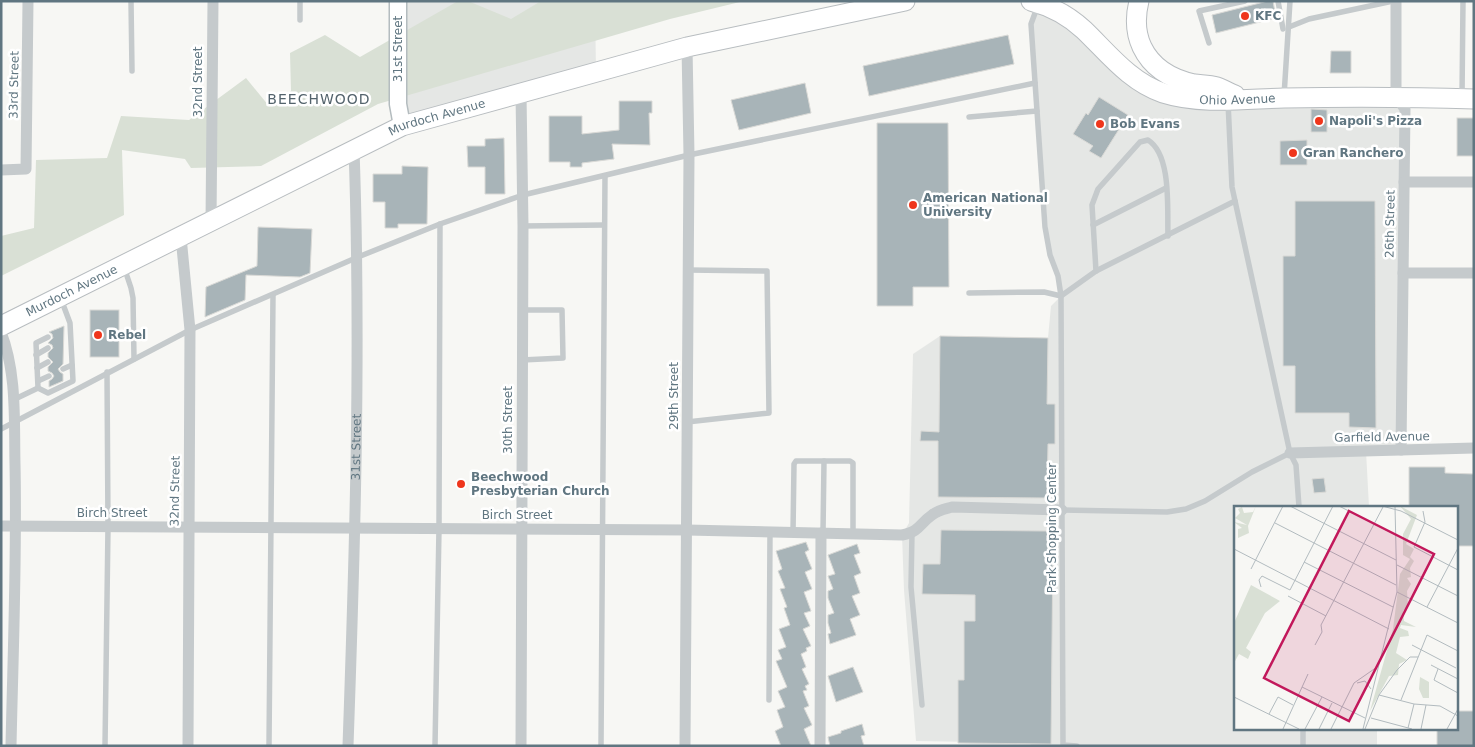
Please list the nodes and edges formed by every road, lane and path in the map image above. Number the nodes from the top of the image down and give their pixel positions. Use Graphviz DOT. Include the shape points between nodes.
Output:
graph roads {
  1 [pos="28,1"];
  2 [pos="131,1"];
  3 [pos="213,1"];
  4 [pos="300,1"];
  5 [pos="398,1"];
  6 [pos="905,1"];
  7 [pos="1139,1"];
  8 [pos="1245,1"];
  9 [pos="1278,1"];
  10 [pos="1290,1"];
  11 [pos="1394,1"];
  12 [pos="1463,1"];
  13 [pos="1037,2"];
  14 [pos="300,20"];
  15 [pos="1286,28"];
  16 [pos="1209,43"];
  17 [pos="688,47"];
  18 [pos="132,71"];
  19 [pos="1035,83"];
  20 [pos="1396,88"];
  21 [pos="521,94"];
  22 [pos="1284,98"];
  23 [pos="1468,99"];
  24 [pos="1235,100"];
  25 [pos="1037,111"];
  26 [pos="969,117"];
  27 [pos="402,126"];
  28 [pos="354,149"];
  29 [pos="689,155"];
  30 [pos="1,170"];
  31 [pos="605,176"];
  32 [pos="1404,182"];
  33 [pos="1474,182"];
  34 [pos="1166,188"];
  35 [pos="523,195"];
  36 [pos="1235,201"];
  37 [pos="211,222"];
  38 [pos="440,224"];
  39 [pos="604,225"];
  40 [pos="1093,225"];
  41 [pos="523,226"];
  42 [pos="1168,236"];
  43 [pos="180,237"];
  44 [pos="358,257"];
  45 [pos="123,265"];
  46 [pos="688,270"];
  47 [pos="1096,271"];
  48 [pos="1403,273"];
  49 [pos="1474,273"];
  50 [pos="969,292"];
  51 [pos="273,295"];
  52 [pos="60,296"];
  53 [pos="1061,296"];
  54 [pos="522,310"];
  55 [pos="1,326"];
  56 [pos="70,327"];
  57 [pos="64,330"];
  58 [pos="190,330"];
  59 [pos="1,332"];
  60 [pos="71,336"];
  61 [pos="48,337"];
  62 [pos="63,340"];
  63 [pos="48,348"];
  64 [pos="72,351"];
  65 [pos="36,354"];
  66 [pos="63,355"];
  67 [pos="134,359"];
  68 [pos="522,360"];
  69 [pos="48,362"];
  70 [pos="72,365"];
  71 [pos="37,368"];
  72 [pos="63,369"];
  73 [pos="107,372"];
  74 [pos="48,376"];
  75 [pos="38,381"];
  76 [pos="38,388"];
  77 [pos="13,400"];
  78 [pos="14,421"];
  79 [pos="687,422"];
  80 [pos="1,429"];
  81 [pos="1474,448"];
  82 [pos="1401,450"];
  83 [pos="1290,453"];
  84 [pos="824,461"];
  85 [pos="1299,506"];
  86 [pos="1062,510"];
  87 [pos="1,526"];
  88 [pos="16,526"];
  89 [pos="108,526"];
  90 [pos="188,527"];
  91 [pos="270,528"];
  92 [pos="356,528"];
  93 [pos="439,529"];
  94 [pos="522,529"];
  95 [pos="602,530"];
  96 [pos="686,530"];
  97 [pos="770,532"];
  98 [pos="793,533"];
  99 [pos="822,533"];
  100 [pos="912,533"];
  101 [pos="853,534"];
  102 [pos="769,700"];
  103 [pos="922,705"];
  104 [pos="1303,730"];
  105 [pos="11,746"];
  106 [pos="105,746"];
  107 [pos="188,746"];
  108 [pos="269,746"];
  109 [pos="348,746"];
  110 [pos="435,746"];
  111 [pos="521,746"];
  112 [pos="601,746"];
  113 [pos="685,746"];
  114 [pos="820,746"];
  115 [pos="1077,746"];
  116 [pos="1303,746"];
  1 -- 30 [label="street, 33rd Street" via="26,169"];
  2 -- 18 [label="lane"];
  3 -- 37 [label="street, 32nd Street"];
  4 -- 14 [label="lane"];
  5 -- 27 [label="street, 31st Street" via="398,104"];
  6 -- 17 [label="main road, Murdoch Avenue"];
  7 -- 24 [label="main road" via="1136,27 1146,56 1157,68 1169,76 1218,87"];
  8 -- 16 [label="lane" via="1199,11"];
  9 -- 15 [label="lane"];
  10 -- 15 [label="lane"];
  11 -- 15 [label="lane" via="1310,19"];
  11 -- 20 [label="street, 26th Street"];
  12 -- 23 [label="lane"];
  13 -- 19 [label="lane, Park Shopping Center" via="1031,24"];
  13 -- 24 [label="main road, Ohio Avenue" via="1054,9 1083,30 1120,66 1163,93 1188,98"];
  15 -- 22 [label="lane"];
  17 -- 21 [label="main road, Murdoch Avenue"];
  17 -- 29 [label="street, 29th Street"];
  19 -- 25 [label="lane, Park Shopping Center"];
  19 -- 29 [label="lane"];
  20 -- 22 [label="main road, Ohio Avenue"];
  20 -- 23 [label="main road, Ohio Avenue"];
  20 -- 32 [label="street, 26th Street" via="1405,109"];
  21 -- 27 [label="main road, Murdoch Avenue"];
  21 -- 35 [label="street, 30th Street"];
  22 -- 24 [label="main road, Ohio Avenue"];
  24 -- 36 [label="lane" via="1232,187"];
  25 -- 26 [label="lane"];
  25 -- 53 [label="lane, Park Shopping Center" via="1045,227"];
  27 -- 28 [label="main road, Murdoch Avenue"];
  28 -- 37 [label="main road, Murdoch Avenue"];
  28 -- 44 [label="street, 31st Street"];
  29 -- 31 [label="lane"];
  29 -- 46 [label="street, 29th Street"];
  31 -- 35 [label="lane"];
  31 -- 39 [label="lane"];
  32 -- 33 [label="street"];
  32 -- 48 [label="street, 26th Street"];
  34 -- 40 [label="lane"];
  34 -- 40 [label="lane" via="1165,166 1154,144 1148,140 1140,142 1098,189 1092,205"];
  34 -- 42 [label="lane"];
  35 -- 38 [label="lane"];
  35 -- 41 [label="street, 30th Street"];
  36 -- 42 [label="lane"];
  36 -- 83 [label="lane"];
  37 -- 43 [label="main road, Murdoch Avenue"];
  38 -- 44 [label="lane"];
  38 -- 93 [label="lane"];
  39 -- 41 [label="lane"];
  39 -- 95 [label="lane"];
  40 -- 47 [label="lane"];
  41 -- 54 [label="street, 30th Street"];
  42 -- 47 [label="lane"];
  43 -- 45 [label="main road, Murdoch Avenue"];
  43 -- 58 [label="street, 32nd Street"];
  44 -- 51 [label="lane"];
  44 -- 92 [label="street, 31st Street"];
  45 -- 52 [label="main road, Murdoch Avenue"];
  45 -- 67 [label="lane" via="133,298"];
  46 -- 79 [label="street, 29th Street"];
  46 -- 79 [label="lane" via="767,271 769,413"];
  47 -- 53 [label="lane"];
  48 -- 49 [label="street"];
  48 -- 82 [label="street, 26th Street"];
  50 -- 53 [label="lane" via="1044,292"];
  51 -- 58 [label="lane"];
  51 -- 91 [label="lane"];
  52 -- 55 [label="main road, Murdoch Avenue"];
  52 -- 56 [label="lane"];
  53 -- 86 [label="lane, Park Shopping Center"];
  54 -- 68 [label="street, 30th Street"];
  54 -- 68 [label="lane" via="562,310 563,358"];
  56 -- 57 [label="lane"];
  56 -- 60 [label="lane"];
  58 -- 67 [label="lane"];
  58 -- 90 [label="street, 32nd Street"];
  59 -- 77 [label="street" via="9,350"];
  60 -- 62 [label="lane"];
  60 -- 64 [label="lane"];
  61 -- 65 [label="lane" via="36,343"];
  63 -- 65 [label="lane"];
  64 -- 66 [label="lane"];
  64 -- 70 [label="lane"];
  65 -- 71 [label="lane"];
  67 -- 73 [label="lane"];
  68 -- 94 [label="street, 30th Street"];
  69 -- 71 [label="lane"];
  70 -- 72 [label="lane"];
  70 -- 76 [label="lane" via="73,381 48,393"];
  71 -- 75 [label="lane"];
  73 -- 78 [label="lane"];
  73 -- 89 [label="lane"];
  74 -- 75 [label="lane"];
  75 -- 76 [label="lane"];
  76 -- 77 [label="lane"];
  77 -- 78 [label="street"];
  78 -- 80 [label="lane"];
  78 -- 88 [label="street"];
  79 -- 96 [label="street, 29th Street"];
  81 -- 82 [label="street, Garfield Avenue"];
  82 -- 83 [label="street, Garfield Avenue"];
  83 -- 85 [label="lane" via="1296,465"];
  83 -- 86 [label="lane" via="1186,509 1167,512"];
  84 -- 98 [label="lane" via="796,461 794,464"];
  84 -- 99 [label="lane"];
  84 -- 101 [label="lane" via="853,462"];
  86 -- 100 [label="street" via="952,507 930,516"];
  86 -- 115 [label="lane, Park Shopping Center" via="1063,746"];
  87 -- 88 [label="street, Birch Street"];
  88 -- 89 [label="street, Birch Street"];
  88 -- 105 [label="street"];
  89 -- 90 [label="street, Birch Street"];
  89 -- 106 [label="lane"];
  90 -- 91 [label="street, Birch Street"];
  90 -- 107 [label="street, 32nd Street"];
  91 -- 92 [label="street, Birch Street"];
  91 -- 108 [label="lane"];
  92 -- 93 [label="street, Birch Street"];
  92 -- 109 [label="street, 31st Street"];
  93 -- 94 [label="street, Birch Street"];
  93 -- 110 [label="lane"];
  94 -- 95 [label="street, Birch Street"];
  94 -- 111 [label="street, 30th Street"];
  95 -- 96 [label="street, Birch Street"];
  95 -- 112 [label="lane"];
  96 -- 97 [label="street, Birch Street"];
  96 -- 113 [label="street, 29th Street"];
  97 -- 98 [label="street, Birch Street"];
  97 -- 102 [label="lane"];
  98 -- 99 [label="street, Birch Street"];
  99 -- 101 [label="street, Birch Street"];
  99 -- 114 [label="street"];
  100 -- 101 [label="street, Birch Street"];
  100 -- 103 [label="lane" via="911,587"];
  104 -- 116 [label="lane"];
}
